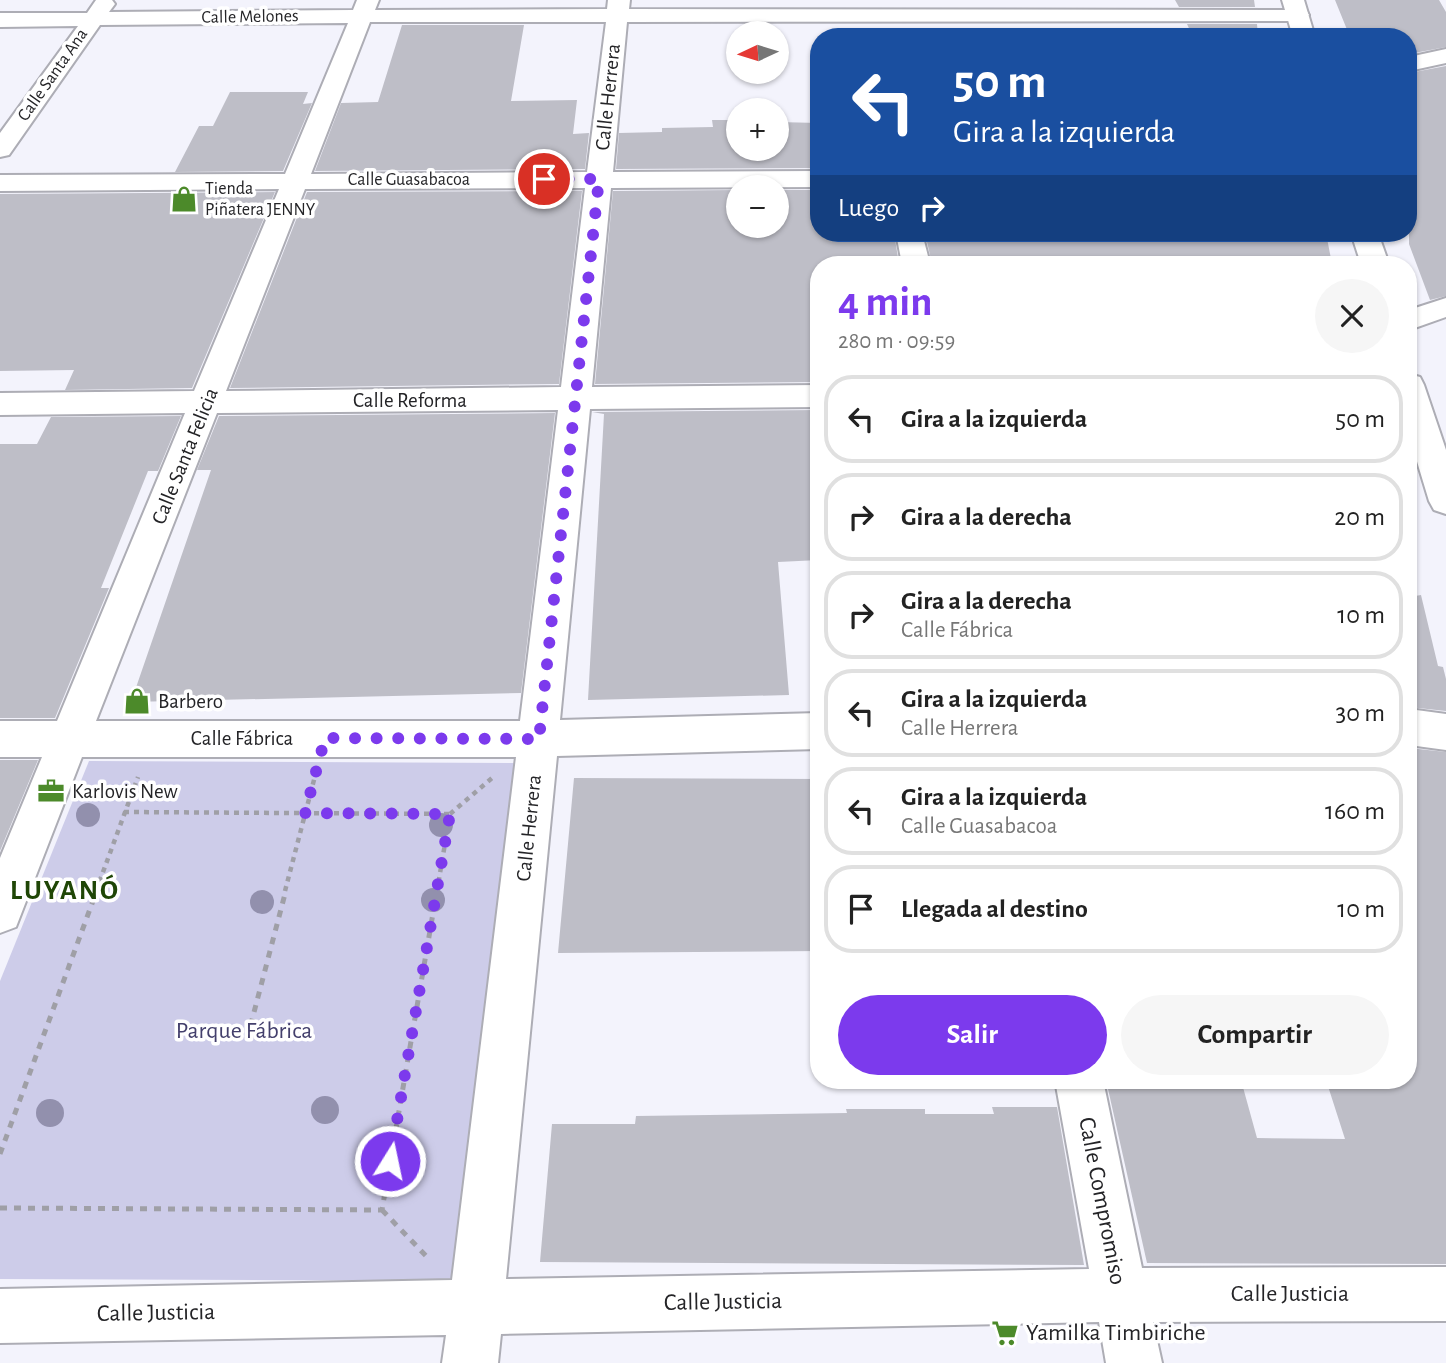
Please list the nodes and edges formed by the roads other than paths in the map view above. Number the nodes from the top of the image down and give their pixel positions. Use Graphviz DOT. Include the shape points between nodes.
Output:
graph roads {
  1 [pos="365,8"];
  2 [pos="617,8"];
  3 [pos="1295,8"];
  4 [pos="100,9"];
  5 [pos="868,17"];
  6 [pos="0,20"];
  7 [pos="1301,28"];
  8 [pos="1446,56"];
  9 [pos="1417,62"];
  10 [pos="0,150"];
  11 [pos="599,179"];
  12 [pos="810,179"];
  13 [pos="295,180"];
  14 [pos="0,183"];
  15 [pos="1446,307"];
  16 [pos="1417,317"];
  17 [pos="810,396"];
  18 [pos="577,399"];
  19 [pos="208,401"];
  20 [pos="0,404"];
  21 [pos="1417,410"];
  22 [pos="1446,501"];
  23 [pos="1417,728"];
  24 [pos="810,731"];
  25 [pos="1446,732"];
  26 [pos="71,738"];
  27 [pos="0,739"];
  28 [pos="539,739"];
  29 [pos="0,911"];
  30 [pos="1081,1089"];
  31 [pos="1446,1294"];
  32 [pos="1121,1295"];
  33 [pos="476,1306"];
  34 [pos="0,1316"];
  35 [pos="470,1363"];
  36 [pos="1134,1363"];
  1 -- 2 [label="street, Calle Melones"];
  1 -- 4 [label="street, Calle Melones"];
  1 -- 13 [label="street, Calle Santa Felicia"];
  2 -- 5 [label="street, Calle Melones"];
  2 -- 11 [label="street, Calle Herrera"];
  3 -- 5 [label="street, Calle Melones"];
  3 -- 7 [label="street"];
  4 -- 6 [label="street, Calle Melones"];
  4 -- 10 [label="street, Calle Santa Ana"];
  8 -- 9 [label="street"];
  11 -- 12 [label="street, Calle Guasabacoa"];
  11 -- 13 [label="street, Calle Guasabacoa"];
  11 -- 18 [label="street, Calle Herrera"];
  13 -- 14 [label="street, Calle Guasabacoa"];
  13 -- 19 [label="street, Calle Santa Felicia"];
  15 -- 16 [label="street"];
  17 -- 18 [label="street, Calle Reforma"];
  18 -- 19 [label="street, Calle Reforma"];
  18 -- 28 [label="street, Calle Herrera"];
  19 -- 20 [label="street, Calle Reforma"];
  19 -- 26 [label="street, Calle Santa Felicia"];
  21 -- 22 [label="street"];
  23 -- 25 [label="street"];
  24 -- 28 [label="street, Calle Fábrica"];
  26 -- 27 [label="street, Calle Fábrica"];
  26 -- 28 [label="street, Calle Fábrica"];
  26 -- 29 [label="street, Calle Santa Felicia"];
  28 -- 33 [label="street, Calle Herrera"];
  30 -- 32 [label="street, Calle Compromiso"];
  31 -- 32 [label="street, Calle Justicia"];
  32 -- 33 [label="street, Calle Justicia"];
  32 -- 36 [label="street, Calle Compromiso"];
  33 -- 34 [label="street, Calle Justicia"];
  33 -- 35 [label="street, Calle Herrera"];
}
